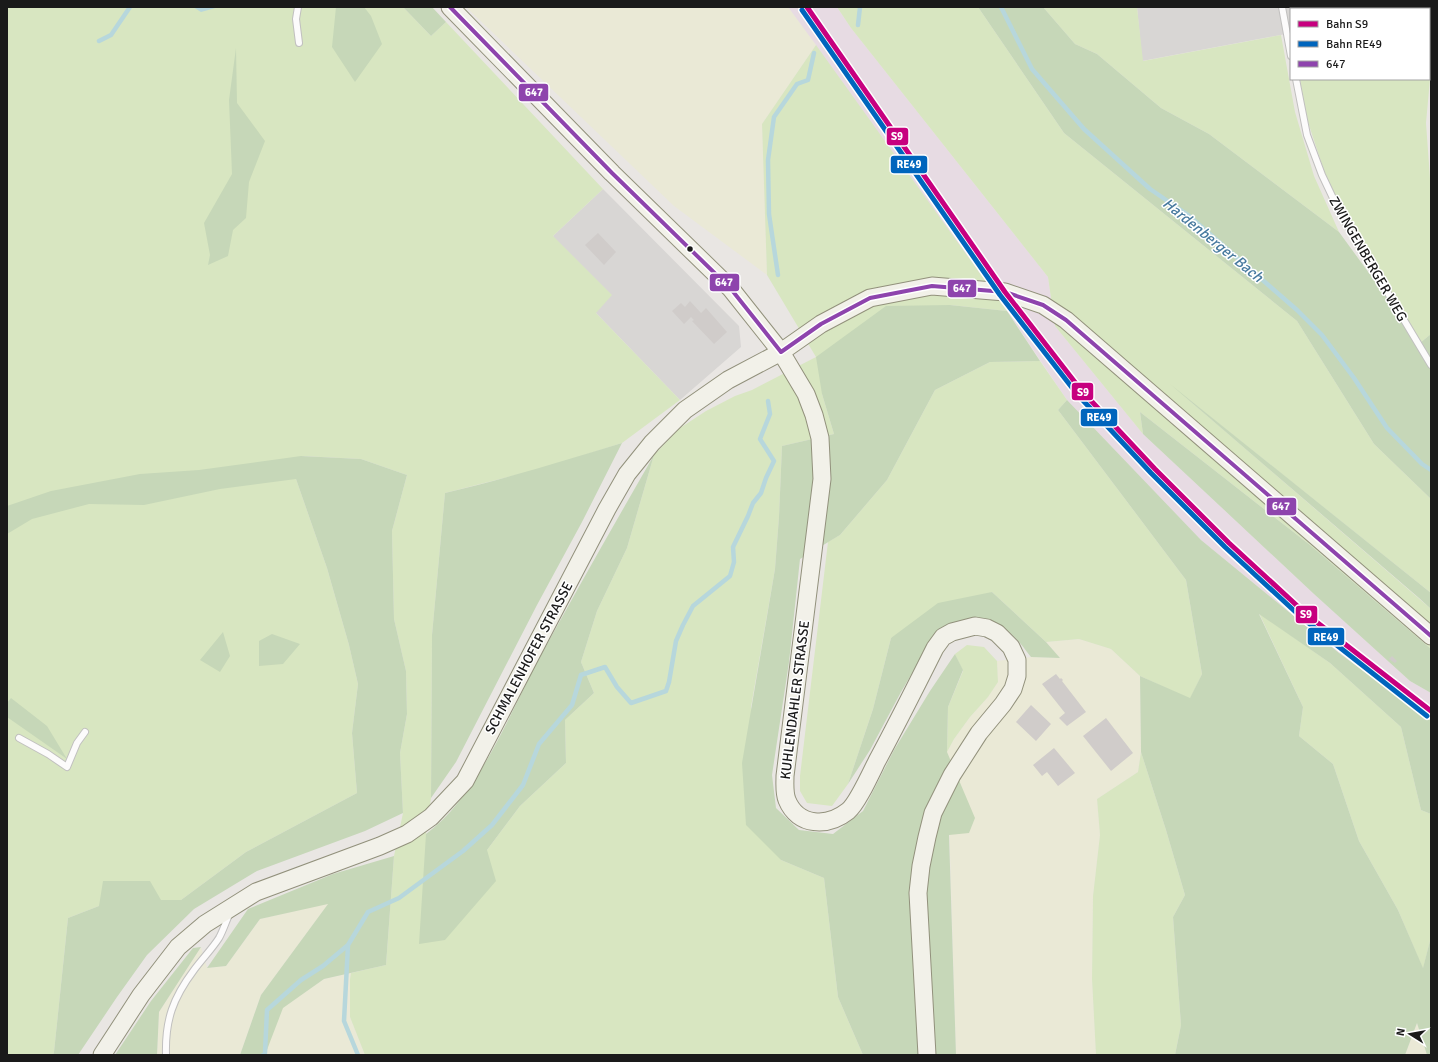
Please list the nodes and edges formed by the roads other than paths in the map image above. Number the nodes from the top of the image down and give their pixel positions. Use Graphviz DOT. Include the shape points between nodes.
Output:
graph roads {
  1 [pos="298,7"];
  2 [pos="450,7"];
  3 [pos="1282,7"];
  4 [pos="299,43"];
  5 [pos="1290,51"];
  6 [pos="1296,80"];
  7 [pos="781,352"];
  8 [pos="1431,365"];
  9 [pos="1431,636"];
  10 [pos="85,732"];
  11 [pos="19,738"];
  12 [pos="233,906"];
  13 [pos="102,1055"];
  14 [pos="166,1055"];
  15 [pos="927,1055"];
  1 -- 4 [label="lane" via="296,19"];
  2 -- 7 [label="main road, KUHLENDAHLER STRASSE" via="612,173 731,289"];
  3 -- 5 [label="lane"];
  6 -- 8 [label="lane, ZWINGENBERGER WEG" via="1307,134 1322,175 1341,215"];
  7 -- 9 [label="main road, SCHMALENHOFER STRASSE" via="821,324 870,298 932,286 1005,292 1043,305 1066,320"];
  7 -- 12 [label="main road, SCHMALENHOFER STRASSE" via="728,380 685,410 652,443 627,474 465,781 431,817 407,834 256,892"];
  7 -- 15 [label="main road, KUHLENDAHLER STRASSE" via="806,394 814,415 820,438 822,479 785,776 787,801 801,817 809,821 830,821 850,810 943,637 975,626 987,628 997,633 1011,647 1017,660 1017,676 1013,689 959,762 933,814 927,837 918,893"];
  10 -- 11 [label="lane" via="77,743 67,767"];
  12 -- 13 [label="main road, SCHMALENHOFER STRASSE" via="205,924 178,947 141,995"];
  12 -- 14 [label="lane" via="219,938 177,996 169,1015 165,1036"];
}
